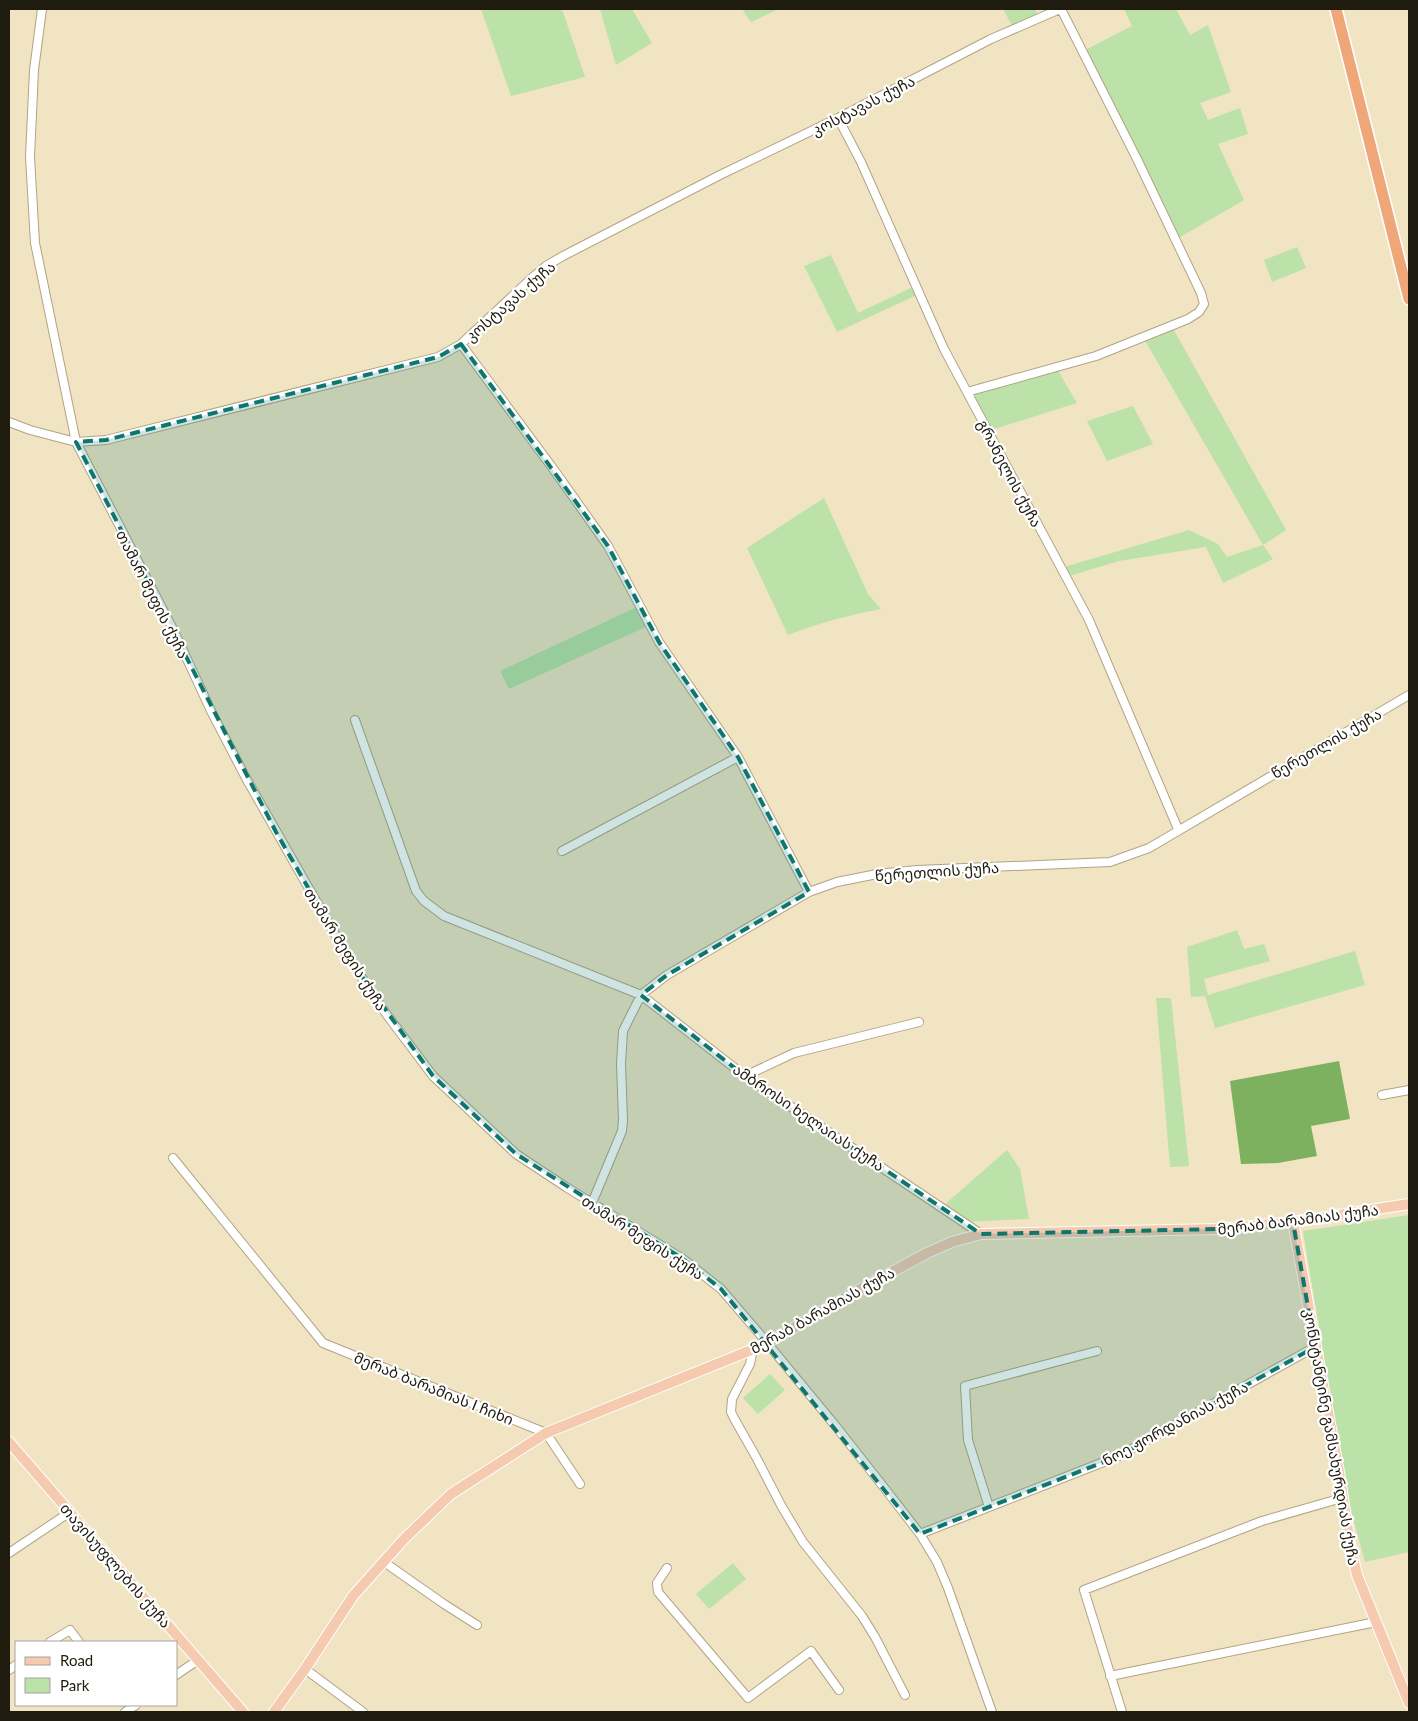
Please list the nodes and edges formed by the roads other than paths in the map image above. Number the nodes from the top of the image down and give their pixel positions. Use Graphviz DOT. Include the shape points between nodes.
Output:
graph roads {
  1 [pos="42,9"];
  2 [pos="1061,9"];
  3 [pos="1336,9"];
  4 [pos="838,118"];
  5 [pos="1409,299"];
  6 [pos="461,344"];
  7 [pos="967,392"];
  8 [pos="9,422"];
  9 [pos="76,442"];
  10 [pos="1409,695"];
  11 [pos="355,720"];
  12 [pos="738,757"];
  13 [pos="1178,829"];
  14 [pos="562,850"];
  15 [pos="809,892"];
  16 [pos="641,995"];
  17 [pos="920,1022"];
  18 [pos="745,1076"];
  19 [pos="1409,1090"];
  20 [pos="1382,1095"];
  21 [pos="173,1158"];
  22 [pos="592,1202"];
  23 [pos="1409,1204"];
  24 [pos="1292,1222"];
  25 [pos="981,1234"];
  26 [pos="765,1342"];
  27 [pos="1315,1348"];
  28 [pos="752,1350"];
  29 [pos="1097,1351"];
  30 [pos="546,1433"];
  31 [pos="9,1442"];
  32 [pos="580,1484"];
  33 [pos="1342,1498"];
  34 [pos="989,1507"];
  35 [pos="70,1512"];
  36 [pos="920,1534"];
  37 [pos="9,1553"];
  38 [pos="384,1562"];
  39 [pos="667,1568"];
  40 [pos="1376,1622"];
  41 [pos="477,1625"];
  42 [pos="52,1641"];
  43 [pos="78,1641"];
  44 [pos="198,1660"];
  45 [pos="305,1670"];
  46 [pos="178,1674"];
  47 [pos="1110,1676"];
  48 [pos="839,1690"];
  49 [pos="906,1695"];
  50 [pos="1409,1703"];
  51 [pos="243,1712"];
  52 [pos="274,1712"];
  53 [pos="362,1712"];
  54 [pos="992,1712"];
  55 [pos="1122,1712"];
  1 -- 9 [label="street, თამარ მეფის ქუჩა" via="33,87 30,157 33,225"];
  2 -- 4 [label="street, კოსტავას ქუჩა" via="991,39"];
  2 -- 7 [label="street" via="1137,159 1204,304 1188,319 1096,356"];
  3 -- 5 [label="highway"];
  4 -- 6 [label="street, კოსტავას ქუჩა" via="563,256 533,277"];
  4 -- 7 [label="street, გრანელის ქუჩა"];
  6 -- 9 [label="street, კოსტავას ქუჩა" via="438,357 106,440"];
  6 -- 12 [label="street" via="608,546 659,642"];
  7 -- 13 [label="street, გრანელის ქუჩა" via="1089,620"];
  8 -- 9 [label="street, კოსტავას ქუჩა"];
  9 -- 22 [label="street, თამარ მეფის ქუჩა" via="247,780 353,966 433,1076 516,1154"];
  10 -- 13 [label="street, წერეთლის ქუჩა"];
  11 -- 16 [label="street, ამბროსი ხელაიას ქუჩა" via="416,891 424,901 444,916"];
  12 -- 14 [label="street"];
  12 -- 15 [label="street"];
  13 -- 15 [label="street, წერეთლის ქუჩა" via="1149,848 1110,862 917,870 837,882"];
  15 -- 16 [label="street, წერეთლის ქუჩა" via="667,974"];
  16 -- 18 [label="street, ამბროსი ხელაიას ქუჩა"];
  16 -- 22 [label="street, წერეთლის ქუჩა" via="623,1031 622,1132"];
  17 -- 18 [label="street" via="794,1053"];
  18 -- 25 [label="street, ამბროსი ხელაიას ქუჩა"];
  19 -- 20 [label="street"];
  21 -- 30 [label="street, მერაბ ბარამიას I ჩიხი" via="322,1343"];
  22 -- 26 [label="street, თამარ მეფის ქუჩა" via="683,1259 721,1289"];
  23 -- 24 [label="main road, მერაბ ბარამიას ქუჩა"];
  24 -- 25 [label="main road, მერაბ ბარამიას ქუჩა" via="1219,1229"];
  24 -- 27 [label="main road, კონსტანტინე გამსახურდიას ქუჩა"];
  25 -- 26 [label="main road, მერაბ ბარამიას ქუჩა" via="927,1253"];
  26 -- 28 [label="main road, მერაბ ბარამიას ქუჩა"];
  26 -- 36 [label="street, თამარ მეფის ქუჩა"];
  27 -- 33 [label="main road, კონსტანტინე გამსახურდიას ქუჩა"];
  27 -- 34 [label="street, ნოე ჟორდანიას ქუჩა" via="1119,1456"];
  28 -- 30 [label="main road, მერაბ ბარამიას ქუჩა"];
  28 -- 49 [label="street" via="750,1364 732,1400 731,1412 803,1542 862,1616"];
  29 -- 34 [label="street" via="965,1386 968,1440"];
  30 -- 32 [label="street"];
  30 -- 38 [label="main road, მერაბ ბარამიას ქუჩა" via="451,1494"];
  31 -- 35 [label="main road, თავისუფლების ქუჩა"];
  33 -- 40 [label="main road, კონსტანტინე გამსახურდიას ქუჩა" via="1357,1575"];
  33 -- 47 [label="street" via="1262,1521 1084,1590"];
  34 -- 36 [label="street, ნოე ჟორდანიას ქუჩა"];
  35 -- 37 [label="street"];
  35 -- 44 [label="main road, თავისუფლების ქუჩა"];
  36 -- 54 [label="street, თამარ მეფის ქუჩა" via="938,1562"];
  38 -- 41 [label="street"];
  38 -- 45 [label="main road, მერაბ ბარამიას ქუჩა" via="353,1596"];
  39 -- 48 [label="street" via="657,1583 658,1592 748,1698 811,1651"];
  40 -- 47 [label="street"];
  40 -- 50 [label="main road, კონსტანტინე გამსახურდიას ქუჩა"];
  42 -- 43 [label="street" via="70,1630"];
  44 -- 46 [label="street"];
  44 -- 51 [label="main road, თავისუფლების ქუჩა"];
  45 -- 52 [label="main road, მერაბ ბარამიას ქუჩა"];
  45 -- 53 [label="street"];
  47 -- 55 [label="street"];
}
